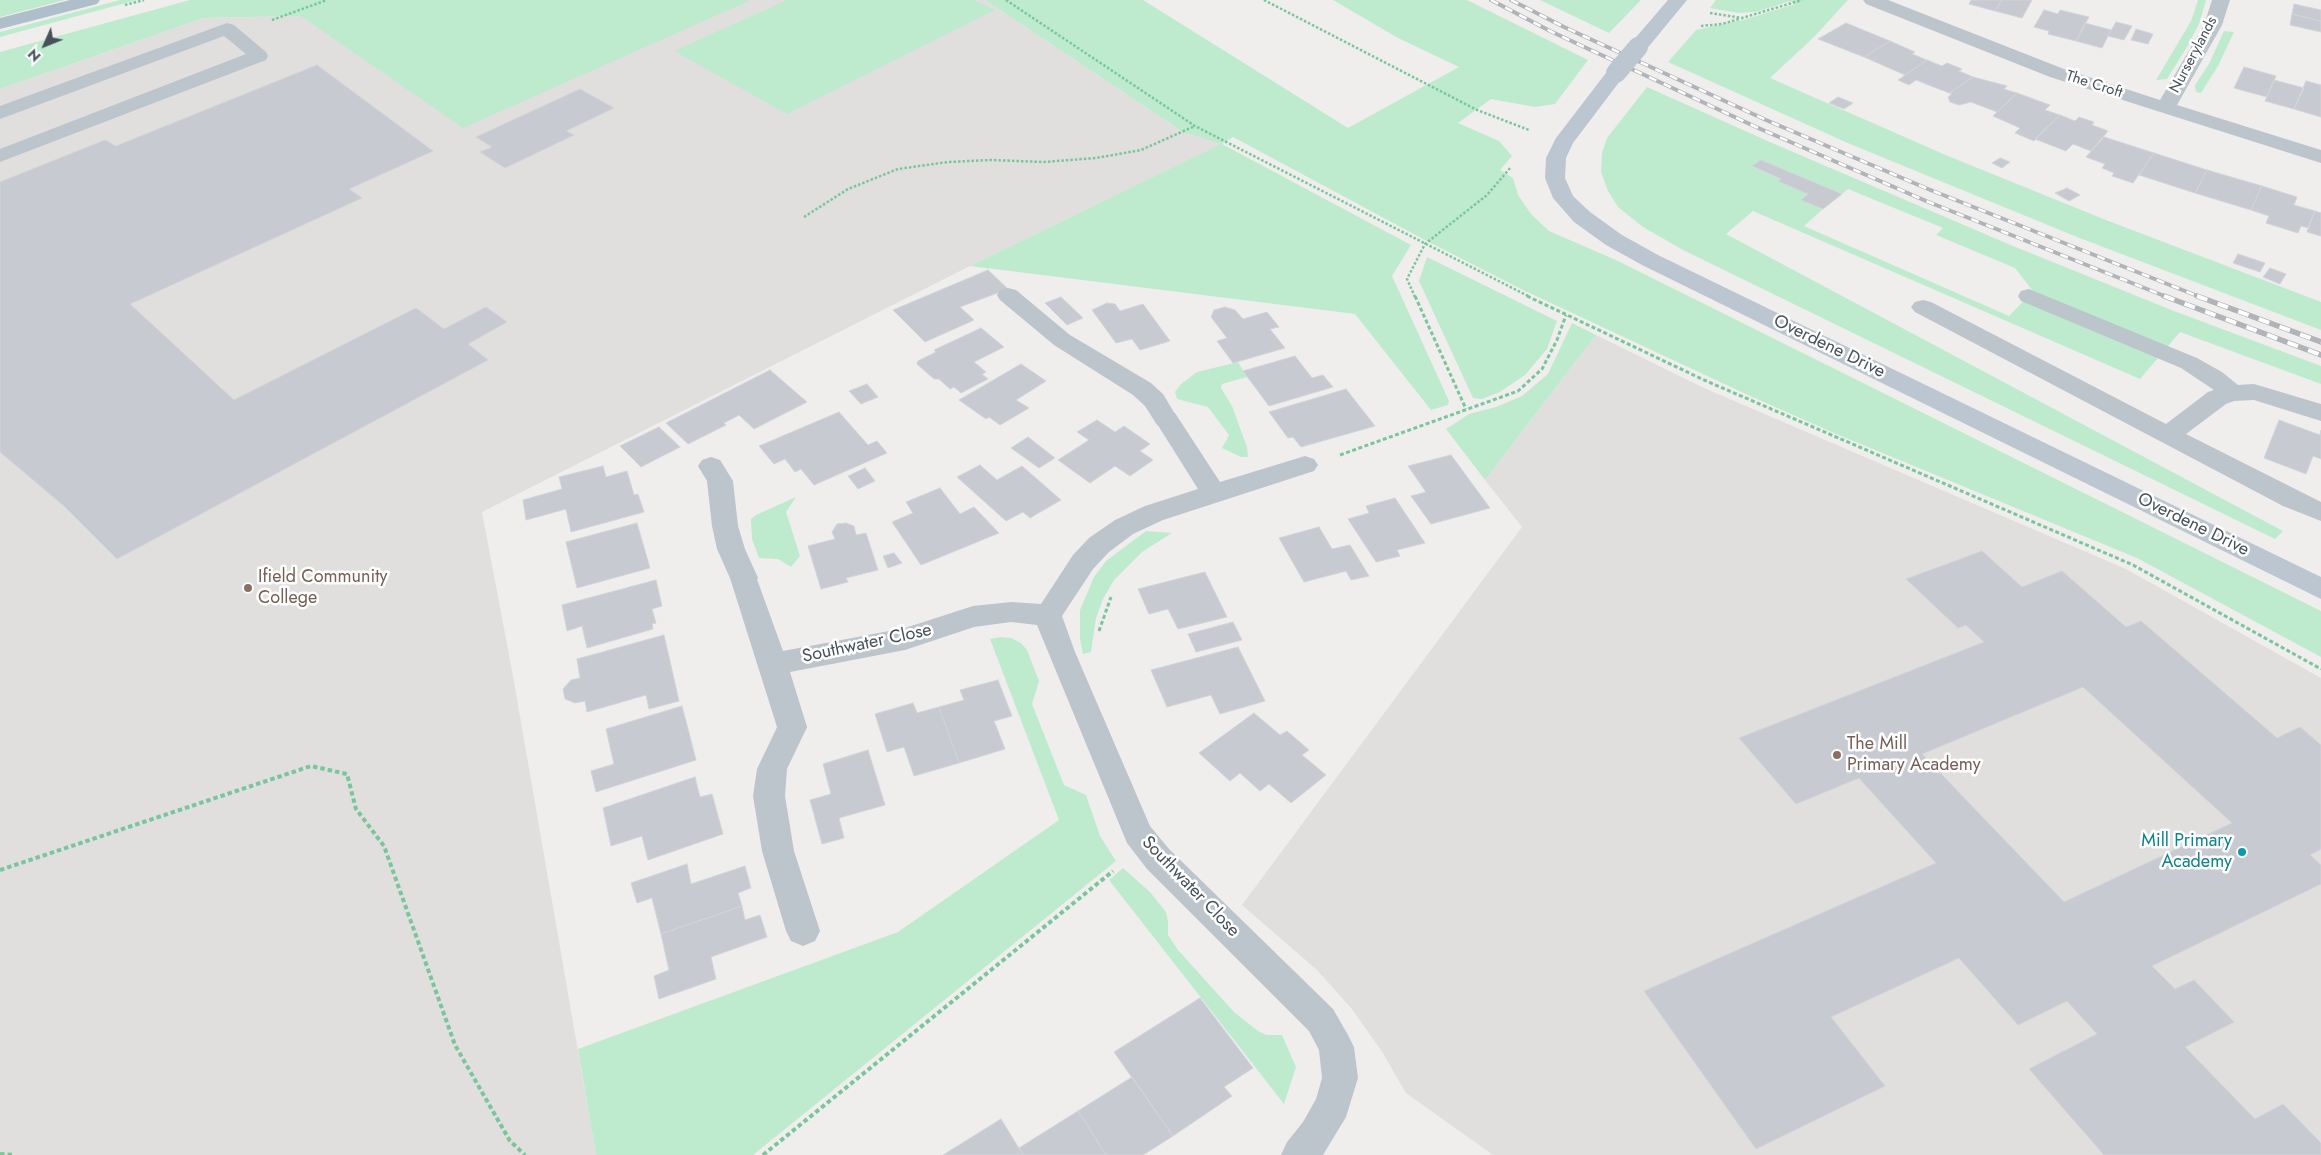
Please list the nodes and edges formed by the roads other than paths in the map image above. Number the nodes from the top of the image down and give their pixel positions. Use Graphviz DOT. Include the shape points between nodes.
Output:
graph roads {
  1 [pos="91,0"];
  2 [pos="1678,0"];
  3 [pos="1872,0"];
  4 [pos="2221,0"];
  5 [pos="0,24"];
  6 [pos="2165,108"];
  7 [pos="0,113"];
  8 [pos="0,156"];
  9 [pos="2321,156"];
  10 [pos="1008,295"];
  11 [pos="2028,296"];
  12 [pos="1923,307"];
  13 [pos="2233,392"];
  14 [pos="2321,413"];
  15 [pos="2168,435"];
  16 [pos="1305,465"];
  17 [pos="711,466"];
  18 [pos="1214,493"];
  19 [pos="2321,512"];
  20 [pos="2321,589"];
  21 [pos="1048,615"];
  22 [pos="773,664"];
  23 [pos="803,931"];
  24 [pos="1308,1145"];
  1 -- 5 [label="main road"];
  2 -- 20 [label="street, Overdene Drive, bridge" via="1563,142 1556,158 1555,178 1564,198 1582,217 1614,240 1658,264"];
  3 -- 6 [label="street, The Croft" via="2016,58"];
  4 -- 6 [label="street, Nurserylands" via="2213,25 2194,62"];
  6 -- 9 [label="street, The Croft"];
  7 -- 8 [label="street" via="227,29 259,56"];
  10 -- 18 [label="street" via="1062,340 1142,389 1154,400"];
  11 -- 13 [label="street" via="2189,363"];
  12 -- 15 [label="street"];
  13 -- 14 [label="street" via="2254,392"];
  13 -- 15 [label="street" via="2217,398"];
  15 -- 19 [label="street"];
  16 -- 18 [label="street"];
  17 -- 22 [label="street" via="720,481 724,526 731,549"];
  18 -- 21 [label="street" via="1154,512 1124,527 1099,545 1083,562"];
  21 -- 22 [label="street, Southwater Close" via="1011,612 973,617 905,639"];
  21 -- 24 [label="street, Southwater Close" via="1138,834 1158,859 1321,1020 1336,1046 1340,1078 1333,1105"];
  22 -- 23 [label="street" via="792,727 772,769 769,796 778,851"];
}
